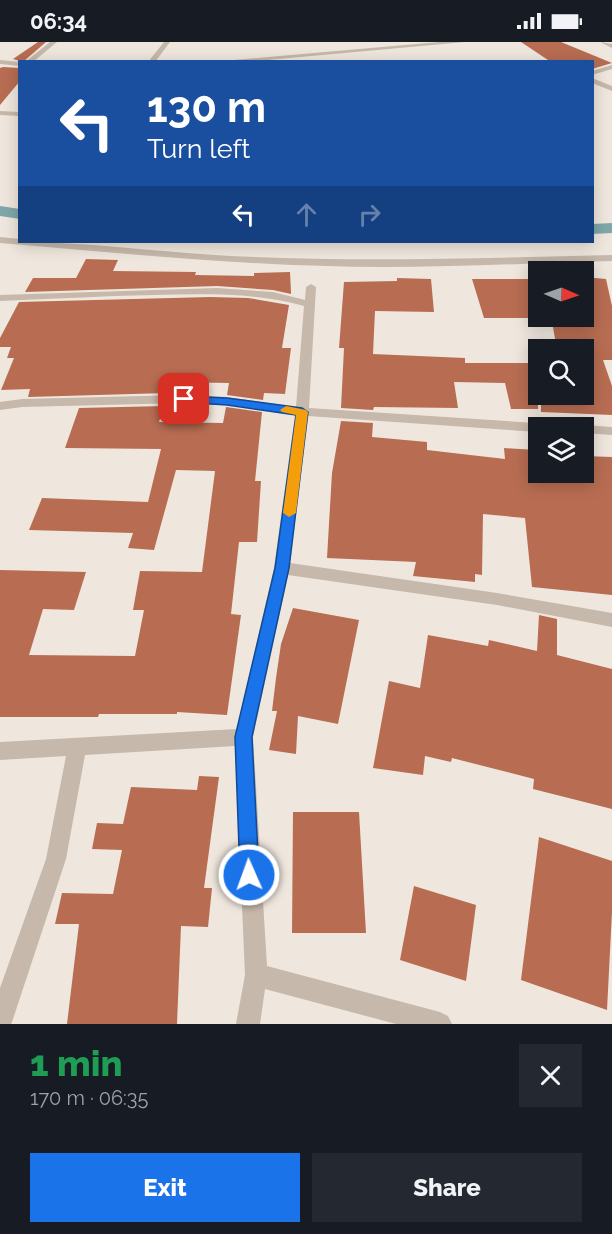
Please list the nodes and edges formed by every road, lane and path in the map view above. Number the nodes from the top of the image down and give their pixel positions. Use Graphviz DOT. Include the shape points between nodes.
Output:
graph roads {
  1 [pos="54,42"];
  2 [pos="167,42"];
  3 [pos="462,42"];
  4 [pos="603,42"];
  5 [pos="437,43"];
  6 [pos="612,46"];
  7 [pos="280,59"];
  8 [pos="31,60"];
  9 [pos="153,60"];
  10 [pos="258,60"];
  11 [pos="0,62"];
  12 [pos="18,64"];
  13 [pos="612,67"];
  14 [pos="594,72"];
  15 [pos="594,81"];
  16 [pos="612,88"];
  17 [pos="0,113"];
  18 [pos="18,114"];
  19 [pos="0,240"];
  20 [pos="18,242"];
  21 [pos="36,243"];
  22 [pos="612,258"];
  23 [pos="0,298"];
  24 [pos="0,406"];
  25 [pos="302,412"];
  26 [pos="528,427"];
  27 [pos="594,430"];
  28 [pos="612,431"];
  29 [pos="282,568"];
  30 [pos="612,620"];
  31 [pos="244,737"];
  32 [pos="77,747"];
  33 [pos="0,751"];
  34 [pos="256,975"];
  35 [pos="0,1022"];
  36 [pos="248,1024"];
  37 [pos="440,1024"];
  1 -- 8 [label="street"];
  2 -- 9 [label="street"];
  3 -- 5 [label="street"];
  4 -- 6 [label="street"];
  5 -- 7 [label="street" via="382,51 317,50"];
  7 -- 10 [label="street"];
  11 -- 12 [label="street"];
  13 -- 14 [label="street"];
  15 -- 16 [label="street"];
  17 -- 18 [label="street"];
  19 -- 20 [label="street"];
  21 -- 22 [label="street" via="215,258 385,264"];
  23 -- 25 [label="street" via="193,291 289,298 310,295"];
  24 -- 25 [label="street" via="184,399"];
  25 -- 26 [label="street"];
  25 -- 29 [label="street"];
  27 -- 28 [label="street"];
  29 -- 30 [label="street" via="486,597"];
  29 -- 31 [label="street"];
  31 -- 32 [label="street"];
  31 -- 34 [label="street"];
  32 -- 33 [label="street"];
  32 -- 35 [label="street" via="56,859"];
  34 -- 36 [label="street"];
  34 -- 37 [label="street"];
}
